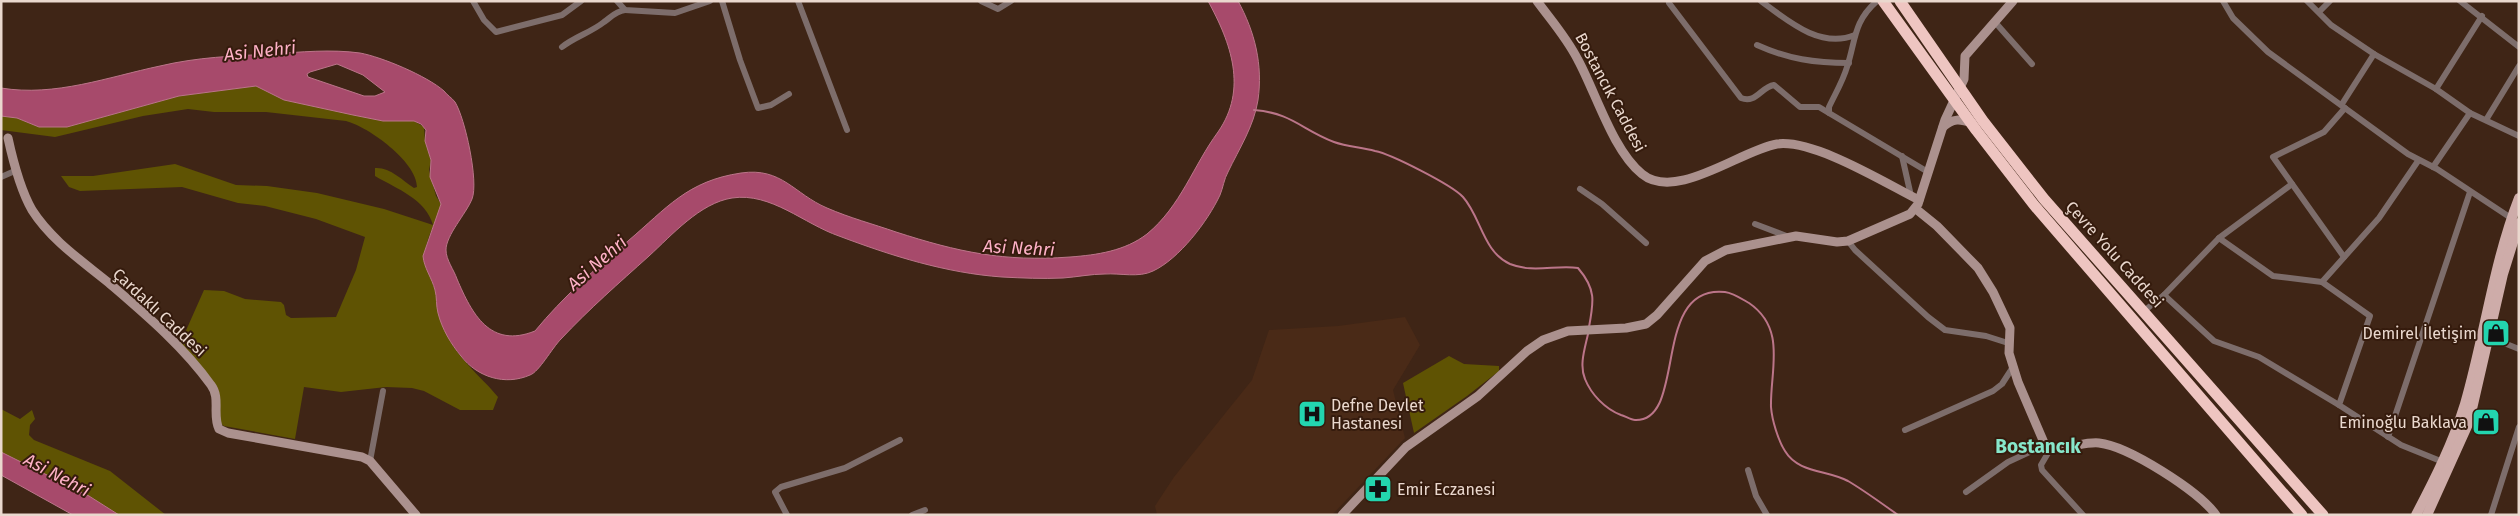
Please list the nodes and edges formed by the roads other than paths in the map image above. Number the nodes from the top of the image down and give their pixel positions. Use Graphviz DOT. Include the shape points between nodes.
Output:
graph roads {
  1 [pos="473,1"];
  2 [pos="581,1"];
  3 [pos="617,1"];
  4 [pos="710,1"];
  5 [pos="722,1"];
  6 [pos="798,1"];
  7 [pos="981,1"];
  8 [pos="1011,1"];
  9 [pos="1537,1"];
  10 [pos="1761,1"];
  11 [pos="1878,1"];
  12 [pos="1883,1"];
  13 [pos="1900,1"];
  14 [pos="2013,1"];
  15 [pos="2223,1"];
  16 [pos="2307,1"];
  17 [pos="2330,1"];
  18 [pos="2460,1"];
  19 [pos="1669,2"];
  20 [pos="625,10"];
  21 [pos="2319,12"];
  22 [pos="2482,16"];
  23 [pos="1994,21"];
  24 [pos="1854,35"];
  25 [pos="1757,45"];
  26 [pos="562,47"];
  27 [pos="2519,47"];
  28 [pos="2374,54"];
  29 [pos="1849,63"];
  30 [pos="2032,64"];
  31 [pos="2519,66"];
  32 [pos="2436,89"];
  33 [pos="1957,93"];
  34 [pos="789,94"];
  35 [pos="2344,106"];
  36 [pos="1829,113"];
  37 [pos="2470,113"];
  38 [pos="2486,120"];
  39 [pos="1972,124"];
  40 [pos="1943,127"];
  41 [pos="847,130"];
  42 [pos="2519,136"];
  43 [pos="8,138"];
  44 [pos="1902,156"];
  45 [pos="2418,161"];
  46 [pos="2433,167"];
  47 [pos="17,170"];
  48 [pos="1928,172"];
  49 [pos="1,177"];
  50 [pos="2292,184"];
  51 [pos="1580,189"];
  52 [pos="2470,192"];
  53 [pos="2519,198"];
  54 [pos="1916,202"];
  55 [pos="2515,221"];
  56 [pos="1755,224"];
  57 [pos="1790,237"];
  58 [pos="2219,238"];
  59 [pos="1848,241"];
  60 [pos="1646,243"];
  61 [pos="2344,258"];
  62 [pos="2322,282"];
  63 [pos="2164,295"];
  64 [pos="2144,312"];
  65 [pos="2489,337"];
  66 [pos="2008,343"];
  67 [pos="2519,349"];
  68 [pos="2013,368"];
  69 [pos="383,391"];
  70 [pos="2470,402"];
  71 [pos="2339,405"];
  72 [pos="2519,427"];
  73 [pos="1905,430"];
  74 [pos="2388,437"];
  75 [pos="900,440"];
  76 [pos="2048,446"];
  77 [pos="370,461"];
  78 [pos="2443,462"];
  79 [pos="1748,470"];
  80 [pos="1966,492"];
  81 [pos="925,510"];
  82 [pos="416,515"];
  83 [pos="787,515"];
  84 [pos="912,515"];
  85 [pos="1342,515"];
  86 [pos="1767,515"];
  87 [pos="2084,515"];
  88 [pos="2216,515"];
  89 [pos="2302,515"];
  90 [pos="2323,515"];
  91 [pos="2416,515"];
  92 [pos="2427,515"];
  93 [pos="2491,515"];
  1 -- 2 [label="street" via="496,32 562,15"];
  3 -- 20 [label="street"];
  4 -- 20 [label="street" via="675,13"];
  5 -- 34 [label="street" via="758,108 771,105"];
  6 -- 41 [label="street"];
  7 -- 8 [label="street" via="998,9"];
  9 -- 54 [label="street, Bostancık Caddesi" via="1572,49 1627,157 1649,179 1679,181 1766,146 1788,143 1826,154"];
  10 -- 24 [label="street" via="1814,35 1841,40"];
  11 -- 24 [label="street" via="1862,17"];
  12 -- 33 [label="highway, Çevre Yolu Caddesi"];
  13 -- 33 [label="highway, Çevre Yolu Caddesi"];
  14 -- 23 [label="street"];
  15 -- 35 [label="street" via="2250,37"];
  16 -- 21 [label="street"];
  17 -- 21 [label="street"];
  18 -- 22 [label="street"];
  19 -- 36 [label="street" via="1741,98 1755,98 1774,85 1800,106 1819,106"];
  20 -- 26 [label="street" via="619,10 604,23 575,36"];
  21 -- 28 [label="street"];
  22 -- 27 [label="street"];
  22 -- 32 [label="street"];
  23 -- 30 [label="street"];
  23 -- 33 [label="street" via="1965,56 1964,79"];
  24 -- 29 [label="street"];
  25 -- 29 [label="street" via="1802,60"];
  28 -- 32 [label="street"];
  28 -- 35 [label="street"];
  29 -- 36 [label="street"];
  31 -- 38 [label="street"];
  32 -- 37 [label="street"];
  33 -- 39 [label="highway, Çevre Yolu Caddesi"];
  33 -- 40 [label="street"];
  33 -- 64 [label="highway, Çevre Yolu Caddesi" via="2044,199"];
  35 -- 45 [label="street"];
  35 -- 50 [label="street" via="2324,132 2273,157"];
  36 -- 44 [label="street"];
  37 -- 38 [label="street"];
  37 -- 46 [label="street"];
  38 -- 42 [label="street"];
  39 -- 40 [label="street" via="1960,119"];
  39 -- 89 [label="highway, Çevre Yolu Caddesi" via="2034,205"];
  40 -- 48 [label="street"];
  43 -- 47 [label="street, Çardaklı Caddesi"];
  44 -- 48 [label="street"];
  44 -- 54 [label="street"];
  45 -- 46 [label="street"];
  45 -- 61 [label="street" via="2379,218"];
  46 -- 52 [label="street"];
  47 -- 49 [label="street"];
  47 -- 77 [label="street, Çardaklı Caddesi" via="36,215 76,258 108,282 178,346 212,386 219,428 228,433 353,455"];
  48 -- 54 [label="street"];
  50 -- 58 [label="street"];
  50 -- 61 [label="street"];
  51 -- 60 [label="street"];
  52 -- 55 [label="street"];
  52 -- 74 [label="street"];
  53 -- 55 [label="main road"];
  54 -- 59 [label="street" via="1910,214"];
  54 -- 66 [label="street, Bostancık Caddesi" via="1983,274 2009,323"];
  55 -- 65 [label="main road"];
  55 -- 70 [label="main road" via="2496,266"];
  56 -- 57 [label="street"];
  57 -- 59 [label="street"];
  57 -- 85 [label="street" via="1732,248 1712,256 1657,315 1640,326 1560,333 1534,345 1478,396 1406,448"];
  58 -- 62 [label="street" via="2273,276"];
  58 -- 63 [label="street"];
  59 -- 66 [label="street" via="1945,330"];
  61 -- 62 [label="street"];
  62 -- 71 [label="street" via="2370,316"];
  63 -- 64 [label="street"];
  63 -- 71 [label="street" via="2214,341 2259,357"];
  64 -- 90 [label="highway, Çevre Yolu Caddesi"];
  65 -- 67 [label="street"];
  65 -- 70 [label="main road"];
  66 -- 68 [label="street, Bostancık Caddesi"];
  68 -- 73 [label="street" via="1993,391"];
  68 -- 76 [label="street, Bostancık Caddesi"];
  69 -- 77 [label="street"];
  70 -- 78 [label="main road"];
  70 -- 92 [label="main road" via="2464,436"];
  71 -- 74 [label="street"];
  72 -- 93 [label="street"];
  74 -- 78 [label="street"];
  75 -- 83 [label="street" via="845,468 781,487 775,492"];
  76 -- 80 [label="street" via="2008,462"];
  76 -- 87 [label="street" via="2042,470"];
  76 -- 88 [label="street" via="2093,443 2122,450 2158,468 2207,503"];
  77 -- 82 [label="street"];
  78 -- 91 [label="main road"];
  79 -- 86 [label="street" via="1756,496"];
  81 -- 84 [label="street"];
}
